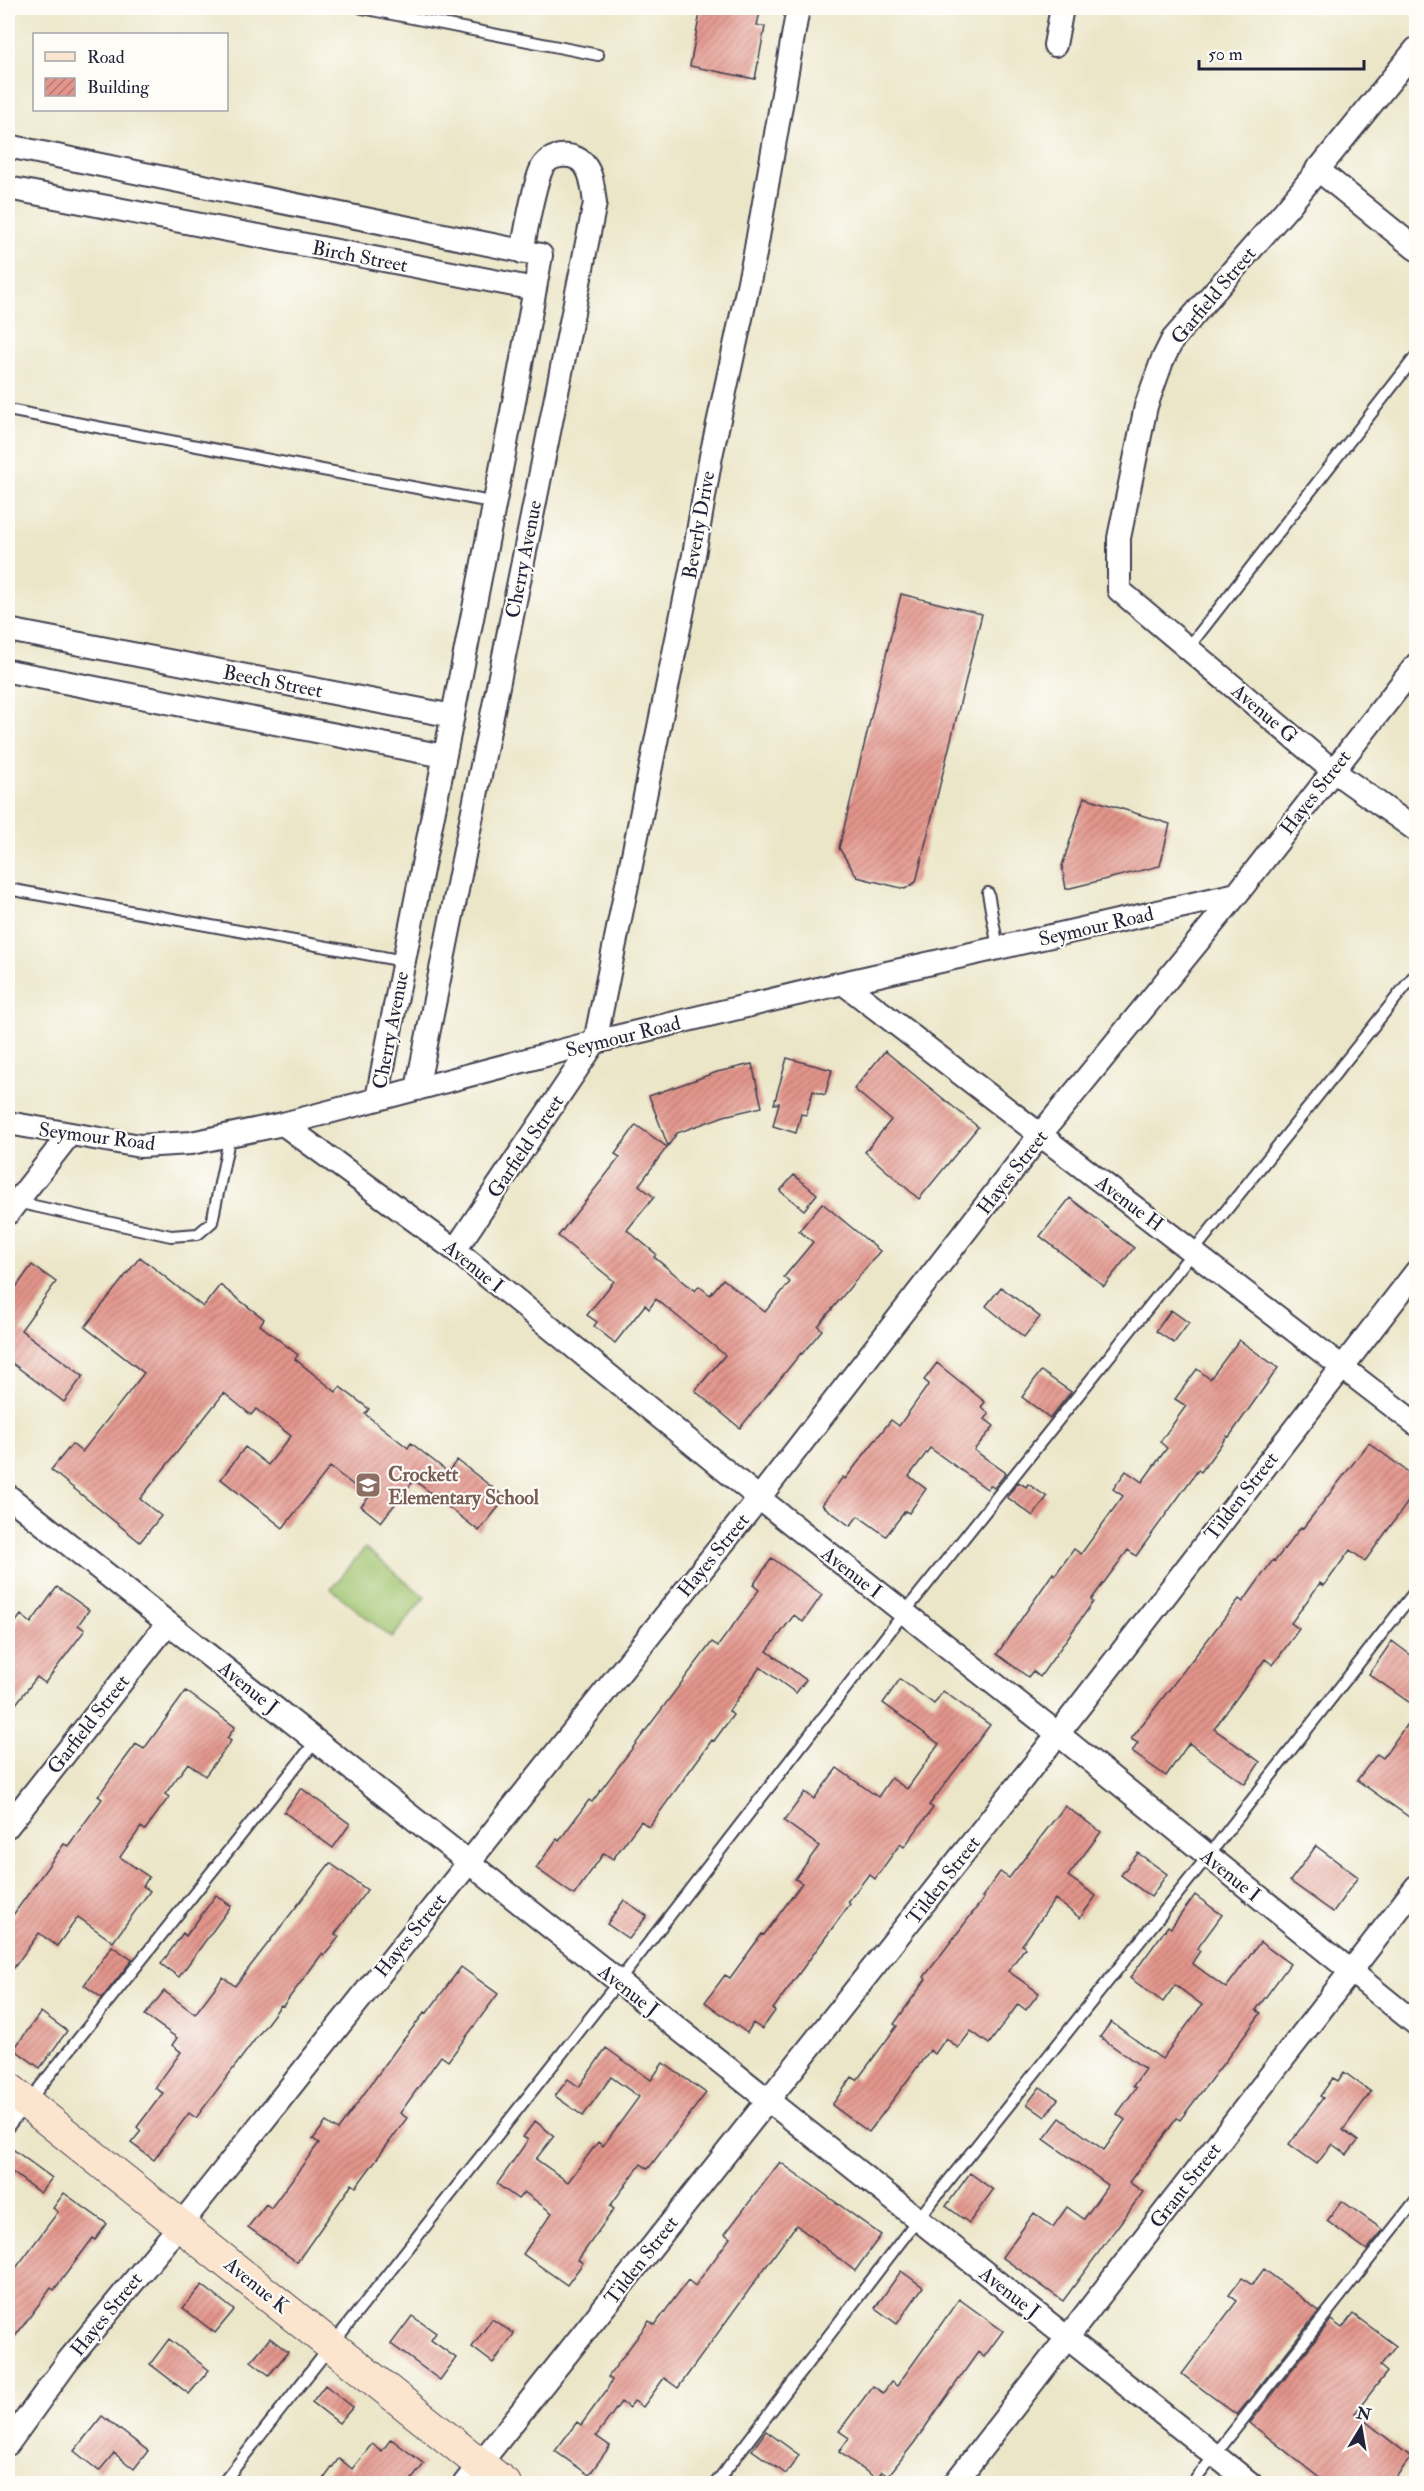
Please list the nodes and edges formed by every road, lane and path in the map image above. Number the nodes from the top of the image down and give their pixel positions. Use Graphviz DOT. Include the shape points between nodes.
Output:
graph roads {
  1 [pos="362,8"];
  2 [pos="798,8"];
  3 [pos="1062,8"];
  4 [pos="1055,45"];
  5 [pos="1416,49"];
  6 [pos="598,55"];
  7 [pos="8,146"];
  8 [pos="1317,170"];
  9 [pos="191,184"];
  10 [pos="8,188"];
  11 [pos="184,222"];
  12 [pos="1416,249"];
  13 [pos="531,253"];
  14 [pos="535,289"];
  15 [pos="1416,356"];
  16 [pos="8,410"];
  17 [pos="496,503"];
  18 [pos="1119,590"];
  19 [pos="8,630"];
  20 [pos="92,646"];
  21 [pos="1188,648"];
  22 [pos="1416,665"];
  23 [pos="8,671"];
  24 [pos="85,685"];
  25 [pos="453,716"];
  26 [pos="444,756"];
  27 [pos="1332,770"];
  28 [pos="1416,830"];
  29 [pos="8,889"];
  30 [pos="988,893"];
  31 [pos="1237,894"];
  32 [pos="998,948"];
  33 [pos="404,961"];
  34 [pos="1416,973"];
  35 [pos="843,983"];
  36 [pos="595,1042"];
  37 [pos="417,1089"];
  38 [pos="377,1099"];
  39 [pos="8,1123"];
  40 [pos="283,1124"];
  41 [pos="69,1135"];
  42 [pos="230,1135"];
  43 [pos="1041,1135"];
  44 [pos="12,1208"];
  45 [pos="455,1250"];
  46 [pos="1195,1252"];
  47 [pos="1416,1272"];
  48 [pos="1343,1365"];
  49 [pos="1416,1424"];
  50 [pos="759,1498"];
  51 [pos="12,1503"];
  52 [pos="1416,1590"];
  53 [pos="904,1613"];
  54 [pos="168,1623"];
  55 [pos="1058,1734"];
  56 [pos="316,1741"];
  57 [pos="8,1826"];
  58 [pos="1208,1856"];
  59 [pos="468,1863"];
  60 [pos="1416,1887"];
  61 [pos="1351,1972"];
  62 [pos="618,1982"];
  63 [pos="1416,2024"];
  64 [pos="17,2095"];
  65 [pos="768,2100"];
  66 [pos="8,2127"];
  67 [pos="1416,2200"];
  68 [pos="918,2219"];
  69 [pos="181,2224"];
  70 [pos="1067,2336"];
  71 [pos="332,2345"];
  72 [pos="8,2444"];
  73 [pos="1215,2454"];
  74 [pos="472,2473"];
  75 [pos="222,2484"];
  76 [pos="505,2484"];
  77 [pos="715,2484"];
  78 [pos="954,2484"];
  79 [pos="1192,2484"];
  80 [pos="1251,2484"];
  1 -- 6 [label="lane"];
  2 -- 36 [label="street, Beverly Drive" via="755,254"];
  3 -- 4 [label="street"];
  5 -- 8 [label="street, Garfield Street"];
  7 -- 9 [label="street, Birch Street"];
  8 -- 12 [label="street"];
  8 -- 18 [label="street, Garfield Street" via="1191,316 1162,361 1146,406 1119,538"];
  9 -- 11 [label="street"];
  9 -- 13 [label="street, Birch Street"];
  10 -- 11 [label="street, Birch Street"];
  11 -- 14 [label="street, Birch Street"];
  13 -- 14 [label="street, Cherry Avenue"];
  13 -- 37 [label="street, Cherry Avenue" via="541,168 554,157 569,155 585,164 595,202"];
  14 -- 17 [label="street, Cherry Avenue"];
  15 -- 21 [label="lane"];
  16 -- 17 [label="lane"];
  17 -- 25 [label="street, Cherry Avenue"];
  18 -- 21 [label="street, Avenue G"];
  19 -- 20 [label="street, Beech Street"];
  20 -- 24 [label="street"];
  20 -- 25 [label="street, Beech Street"];
  21 -- 27 [label="street, Avenue G"];
  22 -- 27 [label="street, Hayes Street"];
  23 -- 24 [label="street, Beech Street"];
  24 -- 26 [label="street, Beech Street"];
  25 -- 26 [label="street, Cherry Avenue"];
  26 -- 33 [label="street, Cherry Avenue"];
  27 -- 28 [label="street, Avenue G"];
  27 -- 31 [label="street, Hayes Street"];
  29 -- 33 [label="lane"];
  30 -- 32 [label="lane"];
  31 -- 32 [label="street, Seymour Road"];
  31 -- 43 [label="street, Hayes Street"];
  32 -- 35 [label="street, Seymour Road"];
  33 -- 38 [label="street, Cherry Avenue"];
  34 -- 46 [label="lane"];
  35 -- 36 [label="street, Seymour Road"];
  35 -- 43 [label="street, Avenue H"];
  36 -- 37 [label="street, Seymour Road"];
  36 -- 45 [label="street, Garfield Street"];
  37 -- 38 [label="street, Seymour Road"];
  38 -- 40 [label="street, Seymour Road"];
  39 -- 41 [label="street, Seymour Road"];
  40 -- 42 [label="street, Seymour Road"];
  40 -- 45 [label="street, Avenue I"];
  41 -- 42 [label="street, Seymour Road" via="140,1146 191,1143"];
  41 -- 44 [label="street"];
  42 -- 44 [label="lane" via="212,1222 198,1234 171,1236"];
  43 -- 46 [label="street, Avenue H"];
  43 -- 50 [label="street, Hayes Street"];
  45 -- 50 [label="street, Avenue I"];
  46 -- 48 [label="street, Avenue H"];
  46 -- 53 [label="lane"];
  47 -- 48 [label="street, Tilden Street"];
  48 -- 49 [label="street, Avenue H"];
  48 -- 55 [label="street, Tilden Street"];
  50 -- 53 [label="street, Avenue I"];
  50 -- 59 [label="street, Hayes Street"];
  51 -- 54 [label="street, Avenue J"];
  52 -- 58 [label="lane"];
  53 -- 55 [label="street, Avenue I"];
  53 -- 62 [label="lane"];
  54 -- 56 [label="street, Avenue J"];
  54 -- 57 [label="street, Garfield Street"];
  55 -- 58 [label="street, Avenue I"];
  55 -- 65 [label="street, Tilden Street"];
  56 -- 59 [label="street, Avenue J"];
  56 -- 64 [label="lane"];
  58 -- 61 [label="street, Avenue I"];
  58 -- 68 [label="lane"];
  59 -- 62 [label="street, Avenue J"];
  59 -- 69 [label="street, Hayes Street"];
  60 -- 61 [label="street, Grant Street"];
  61 -- 63 [label="street, Avenue I"];
  61 -- 70 [label="street, Grant Street"];
  62 -- 65 [label="street, Avenue J"];
  62 -- 71 [label="lane"];
  64 -- 66 [label="lane"];
  64 -- 69 [label="street, Avenue K"];
  65 -- 68 [label="street, Avenue J"];
  65 -- 74 [label="street, Tilden Street"];
  67 -- 73 [label="lane"];
  68 -- 70 [label="street, Avenue J"];
  68 -- 77 [label="lane"];
  69 -- 71 [label="street, Avenue K"];
  69 -- 72 [label="street, Hayes Street" via="68,2361"];
  70 -- 73 [label="street, Avenue J"];
  70 -- 78 [label="street, Grant Street"];
  71 -- 74 [label="street, Avenue K"];
  71 -- 75 [label="lane"];
  73 -- 79 [label="lane"];
  73 -- 80 [label="street, Avenue J"];
  74 -- 76 [label="street, Avenue K"];
}
